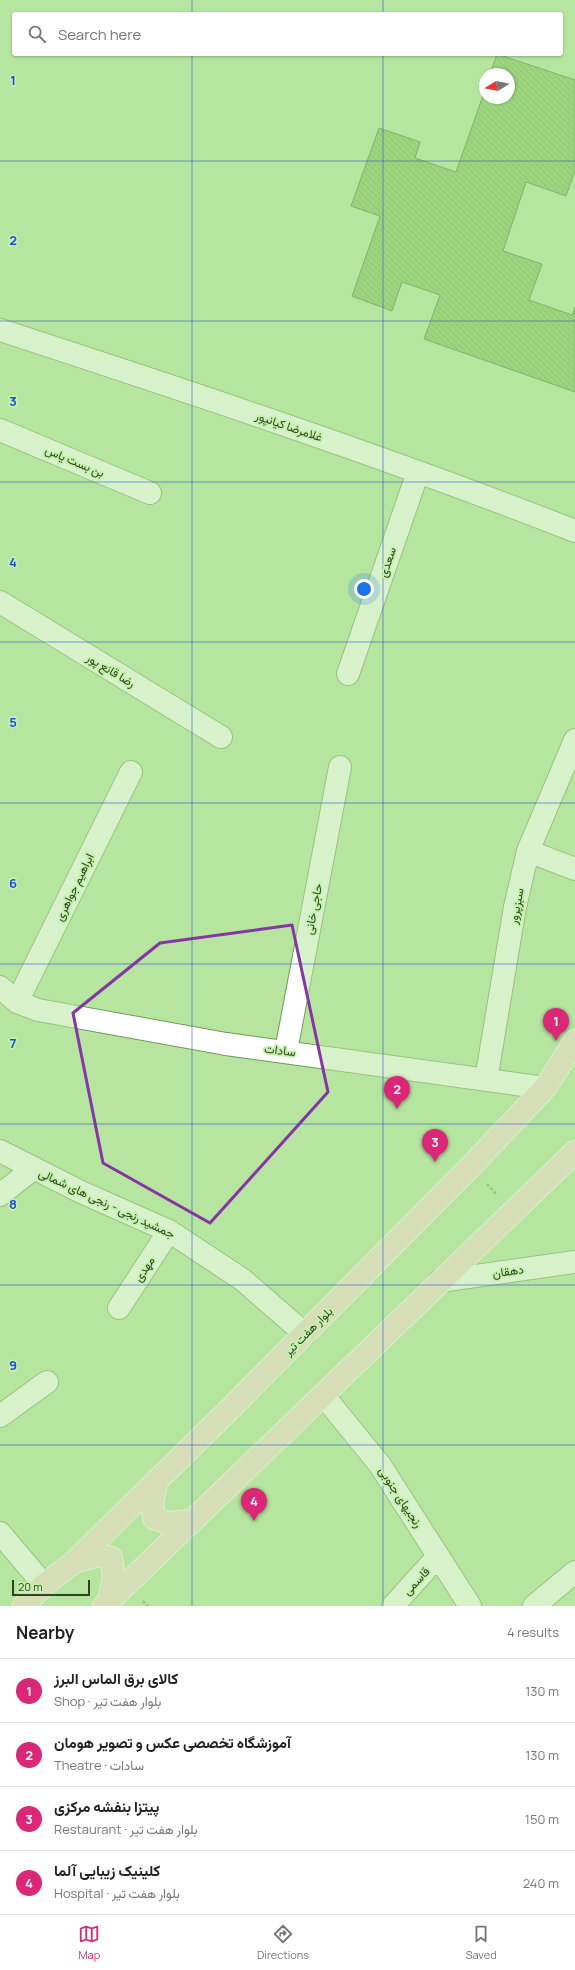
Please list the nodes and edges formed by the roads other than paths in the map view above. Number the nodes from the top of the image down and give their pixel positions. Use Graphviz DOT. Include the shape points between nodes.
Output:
graph roads {
  1 [pos="0,330"];
  2 [pos="0,430"];
  3 [pos="418,472"];
  4 [pos="150,493"];
  5 [pos="575,531"];
  6 [pos="0,602"];
  7 [pos="348,674"];
  8 [pos="222,737"];
  9 [pos="575,740"];
  10 [pos="340,767"];
  11 [pos="131,772"];
  12 [pos="528,851"];
  13 [pos="575,870"];
  14 [pos="0,987"];
  15 [pos="18,1002"];
  16 [pos="575,1041"];
  17 [pos="286,1051"];
  18 [pos="486,1080"];
  19 [pos="545,1088"];
  20 [pos="0,1151"];
  21 [pos="575,1152"];
  22 [pos="34,1168"];
  23 [pos="0,1195"];
  24 [pos="169,1231"];
  25 [pos="575,1262"];
  26 [pos="440,1281"];
  27 [pos="118,1308"];
  28 [pos="305,1334"];
  29 [pos="47,1382"];
  30 [pos="323,1394"];
  31 [pos="0,1416"];
  32 [pos="157,1480"];
  33 [pos="193,1521"];
  34 [pos="0,1533"];
  35 [pos="438,1556"];
  36 [pos="74,1562"];
  37 [pos="575,1572"];
  38 [pos="44,1585"];
  39 [pos="106,1604"];
  40 [pos="24,1606"];
  41 [pos="393,1606"];
  42 [pos="470,1606"];
  43 [pos="534,1606"];
  1 -- 3 [label="street, غلامرضا کیانپور" via="263,416"];
  2 -- 4 [label="street, بن بست یاس"];
  3 -- 5 [label="street, غلامرضا کیانپور"];
  3 -- 7 [label="street, سعدی"];
  6 -- 8 [label="street, رضا قانع پور"];
  9 -- 12 [label="street, سبزپرور"];
  10 -- 17 [label="street, حاجی خانی"];
  11 -- 15 [label="street, ابراهیم جواهری"];
  12 -- 13 [label="street"];
  12 -- 18 [label="street, سبزپرور" via="515,907"];
  14 -- 15 [label="street, سادات"];
  15 -- 17 [label="street, سادات" via="38,1010 226,1044"];
  16 -- 19 [label="main road, بلوار هفت تیر"];
  17 -- 18 [label="street, سادات"];
  18 -- 19 [label="street, سادات"];
  19 -- 28 [label="main road, بلوار هفت تیر"];
  20 -- 22 [label="street, جمشید رنجی - رنجی های شمالی"];
  21 -- 26 [label="main road"];
  22 -- 23 [label="street"];
  22 -- 24 [label="street, جمشید رنجی - رنجی های شمالی"];
  24 -- 27 [label="street, مهدی"];
  24 -- 28 [label="street, جمشید رنجی - رنجی های شمالی" via="242,1280"];
  25 -- 26 [label="street, دهقان"];
  26 -- 30 [label="main road"];
  28 -- 32 [label="main road, بلوار هفت تیر"];
  29 -- 31 [label="street"];
  30 -- 33 [label="main road"];
  30 -- 35 [label="street, رنجیهای جنوبی" via="380,1465"];
  32 -- 33 [label="main road" via="152,1504 154,1518 168,1523"];
  32 -- 36 [label="main road, بلوار هفت تیر"];
  33 -- 39 [label="main road"];
  34 -- 38 [label="street"];
  35 -- 41 [label="street, قاسمی"];
  35 -- 42 [label="street, رنجیهای جنوبی"];
  36 -- 38 [label="main road, بلوار هفت تیر"];
  36 -- 39 [label="main road" via="99,1555 111,1558 114,1577"];
  37 -- 43 [label="street"];
  38 -- 40 [label="main road, بلوار هفت تیر"];
}
